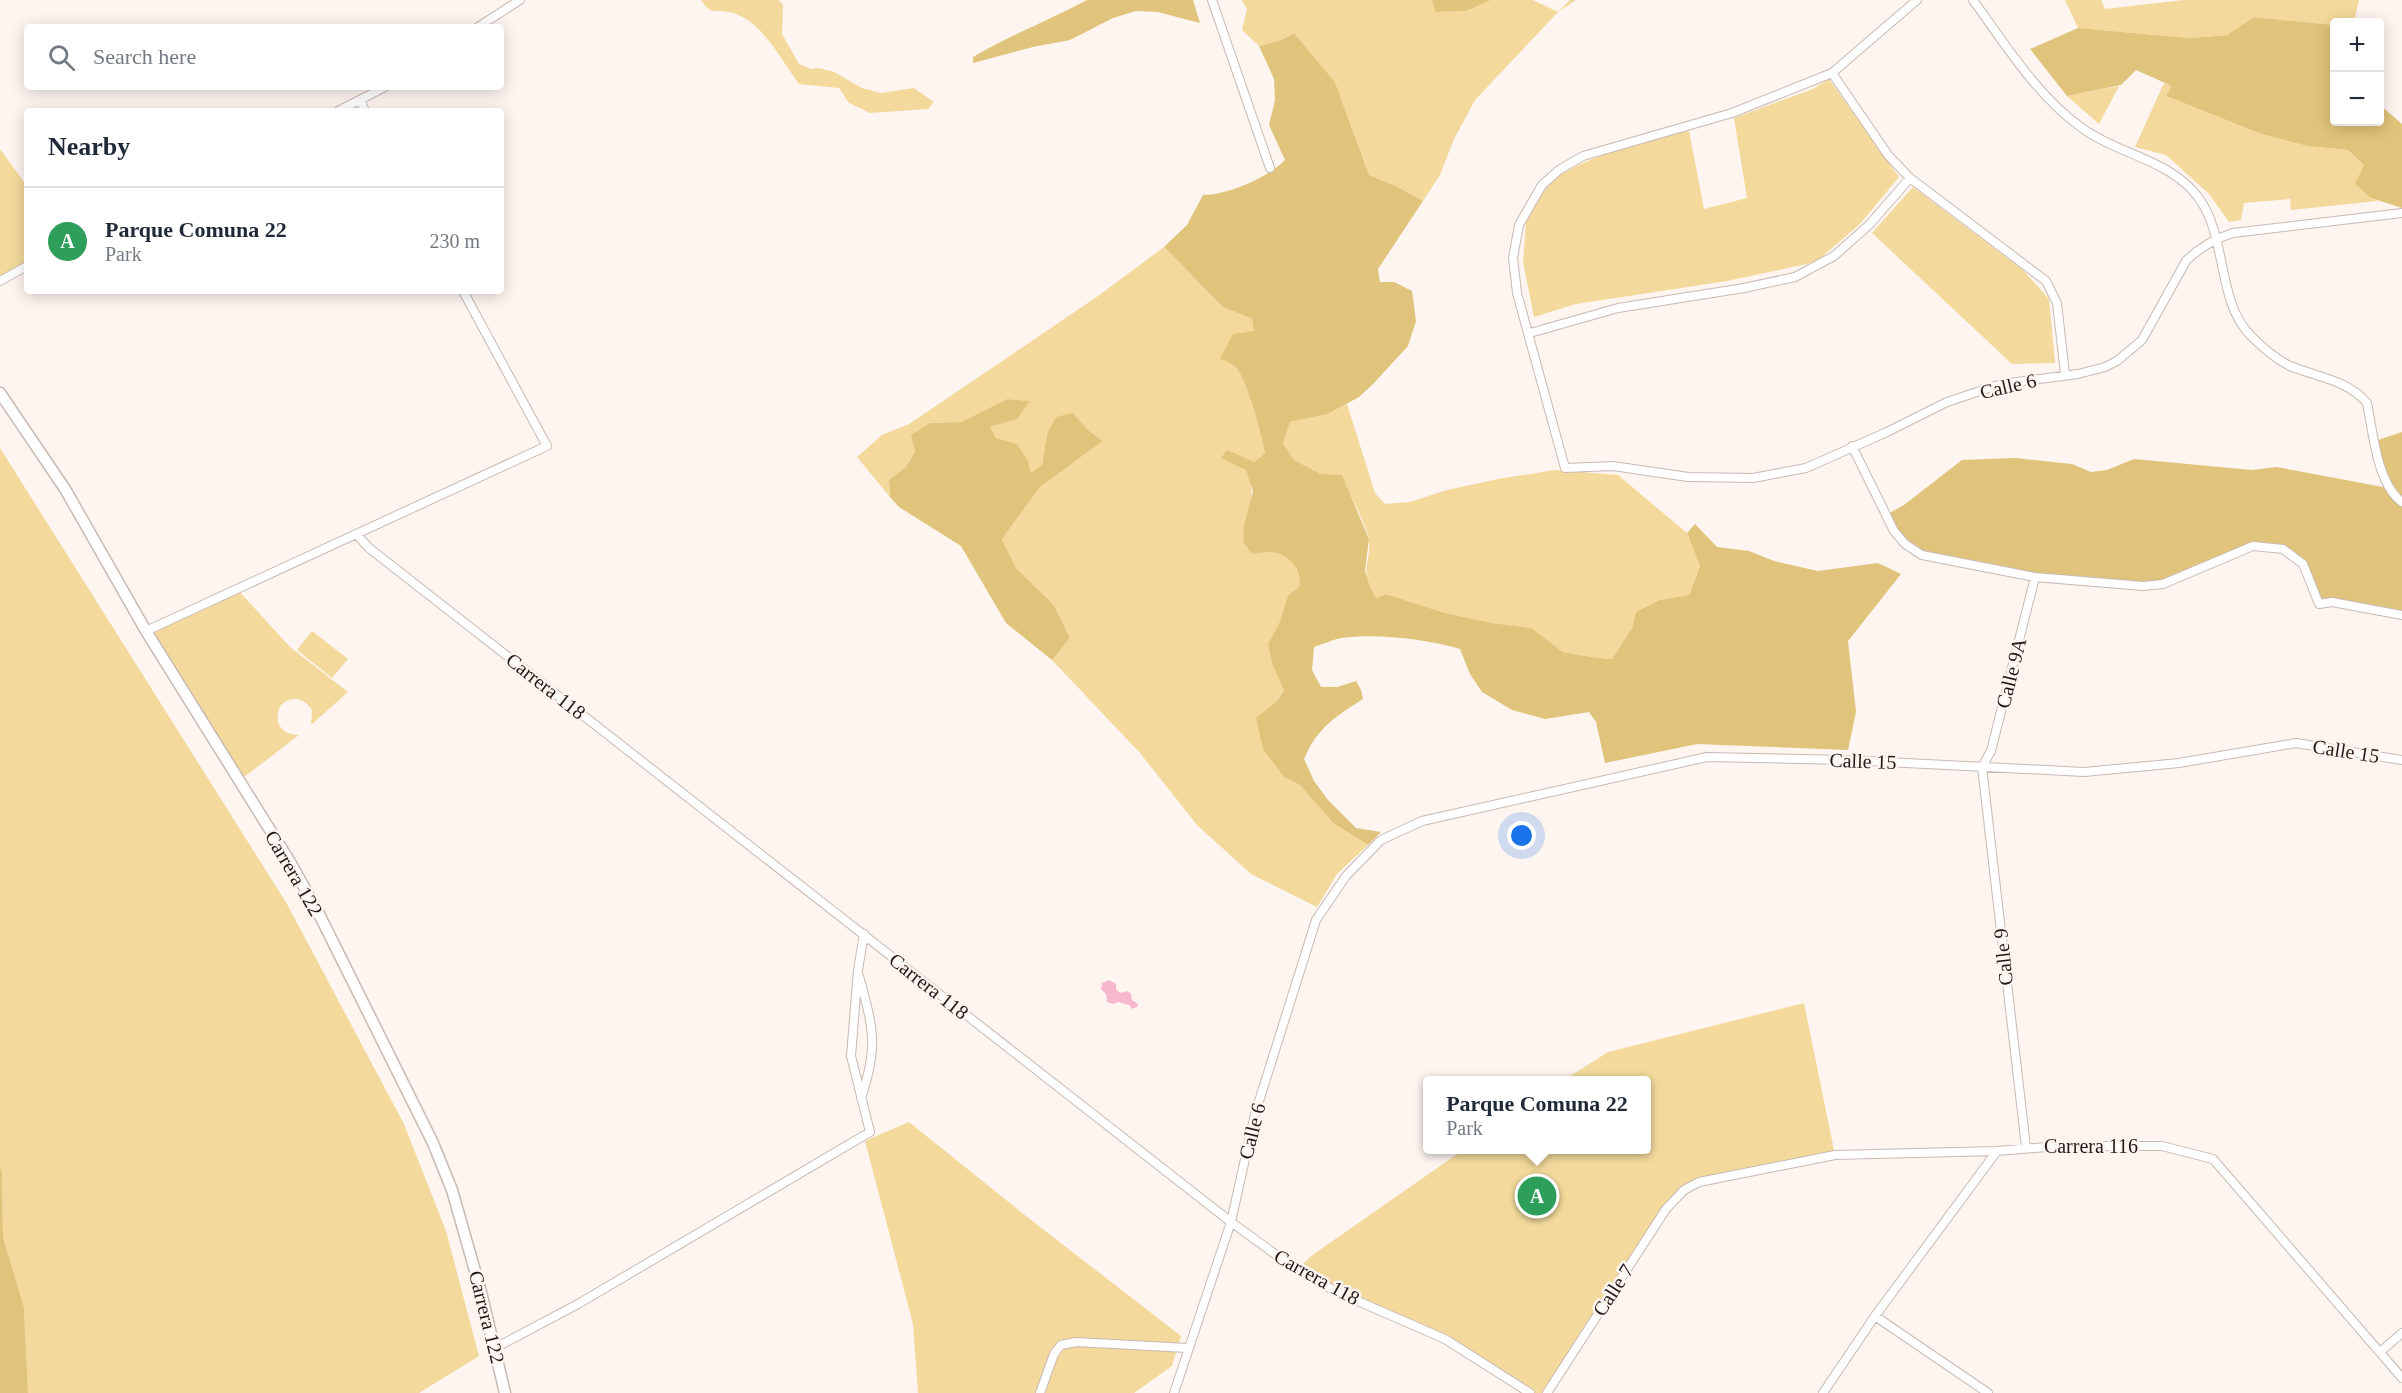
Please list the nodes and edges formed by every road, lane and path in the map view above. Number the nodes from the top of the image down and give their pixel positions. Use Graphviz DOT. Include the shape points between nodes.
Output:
graph roads {
  1 [pos="520,0"];
  2 [pos="1212,0"];
  3 [pos="1917,0"];
  4 [pos="1973,0"];
  5 [pos="483,24"];
  6 [pos="1832,73"];
  7 [pos="379,90"];
  8 [pos="360,100"];
  9 [pos="344,108"];
  10 [pos="364,108"];
  11 [pos="1270,168"];
  12 [pos="1910,178"];
  13 [pos="2402,213"];
  14 [pos="2217,238"];
  15 [pos="24,268"];
  16 [pos="0,281"];
  17 [pos="465,294"];
  18 [pos="1530,333"];
  19 [pos="2065,375"];
  20 [pos="0,393"];
  21 [pos="1852,446"];
  22 [pos="2402,502"];
  23 [pos="357,534"];
  24 [pos="2035,577"];
  25 [pos="2402,615"];
  26 [pos="146,631"];
  27 [pos="2402,760"];
  28 [pos="1982,767"];
  29 [pos="1346,876"];
  30 [pos="864,934"];
  31 [pos="858,970"];
  32 [pos="860,1100"];
  33 [pos="2026,1147"];
  34 [pos="1997,1151"];
  35 [pos="1684,1190"];
  36 [pos="1231,1222"];
  37 [pos="1875,1316"];
  38 [pos="2402,1333"];
  39 [pos="495,1348"];
  40 [pos="1187,1348"];
  41 [pos="2380,1352"];
  42 [pos="2402,1378"];
  43 [pos="505,1393"];
  44 [pos="1040,1393"];
  45 [pos="1174,1393"];
  46 [pos="1530,1393"];
  47 [pos="1547,1393"];
  48 [pos="1823,1393"];
  49 [pos="1988,1393"];
  1 -- 5 [label="street"];
  2 -- 11 [label="street"];
  3 -- 6 [label="street"];
  4 -- 14 [label="street" via="2061,111 2102,141 2171,171 2199,198"];
  6 -- 12 [label="street" via="1888,155"];
  6 -- 18 [label="street" via="1732,113 1583,156 1559,170 1542,185 1519,225 1514,258 1517,292"];
  7 -- 8 [label="street"];
  8 -- 9 [label="street"];
  8 -- 10 [label="street"];
  12 -- 18 [label="street" via="1869,225 1834,256 1795,277 1618,308"];
  12 -- 19 [label="street" via="2046,281 2057,303"];
  13 -- 14 [label="street, Calle 6"];
  14 -- 19 [label="street, Calle 6" via="2186,261 2142,340 2130,351 2105,367"];
  14 -- 22 [label="street" via="2228,292 2248,333 2289,365 2340,383 2361,396 2367,403 2383,476 2388,488"];
  15 -- 16 [label="street"];
  17 -- 23 [label="street" via="547,446"];
  18 -- 21 [label="street, Calle 6" via="1565,468 1613,466 1688,477 1753,478 1806,468"];
  19 -- 21 [label="street, Calle 6" via="2001,384 1947,402"];
  20 -- 26 [label="street, Carrera 122" via="65,489"];
  21 -- 24 [label="street" via="1894,531 1905,544 1922,555"];
  23 -- 26 [label="street"];
  23 -- 30 [label="street, Carrera 118" via="369,548"];
  24 -- 25 [label="street" via="2143,586 2163,584 2253,546 2283,549 2303,564 2319,604 2332,602"];
  24 -- 28 [label="street, Calle 9A" via="1991,751"];
  26 -- 39 [label="street, Carrera 122" via="290,862 433,1143 464,1229"];
  27 -- 28 [label="street, Calle 15" via="2296,743 2179,763 2084,772"];
  28 -- 29 [label="street, Calle 15" via="1707,757 1422,821 1381,840"];
  28 -- 33 [label="street, Calle 9"];
  29 -- 36 [label="street, Calle 6" via="1316,920 1300,966 1255,1114"];
  30 -- 31 [label="street"];
  30 -- 36 [label="street, Carrera 118"];
  31 -- 32 [label="street" via="851,1056"];
  31 -- 32 [label="street" via="874,1043"];
  32 -- 39 [label="street" via="870,1132 578,1304"];
  33 -- 34 [label="street, Carrera 116"];
  33 -- 41 [label="street, Carrera 116" via="2162,1146 2213,1159"];
  34 -- 35 [label="street, Carrera 116" via="1834,1155 1699,1182"];
  34 -- 37 [label="street"];
  35 -- 47 [label="street, Calle 7" via="1666,1209"];
  36 -- 40 [label="street, Calle 6"];
  36 -- 46 [label="street, Carrera 118" via="1297,1270 1337,1292 1445,1338"];
  37 -- 48 [label="street"];
  37 -- 49 [label="street"];
  38 -- 41 [label="street"];
  39 -- 43 [label="street, Carrera 122"];
  40 -- 44 [label="street" via="1076,1342 1061,1345"];
  40 -- 45 [label="street, Calle 6"];
  41 -- 42 [label="street, Carrera 116"];
}
